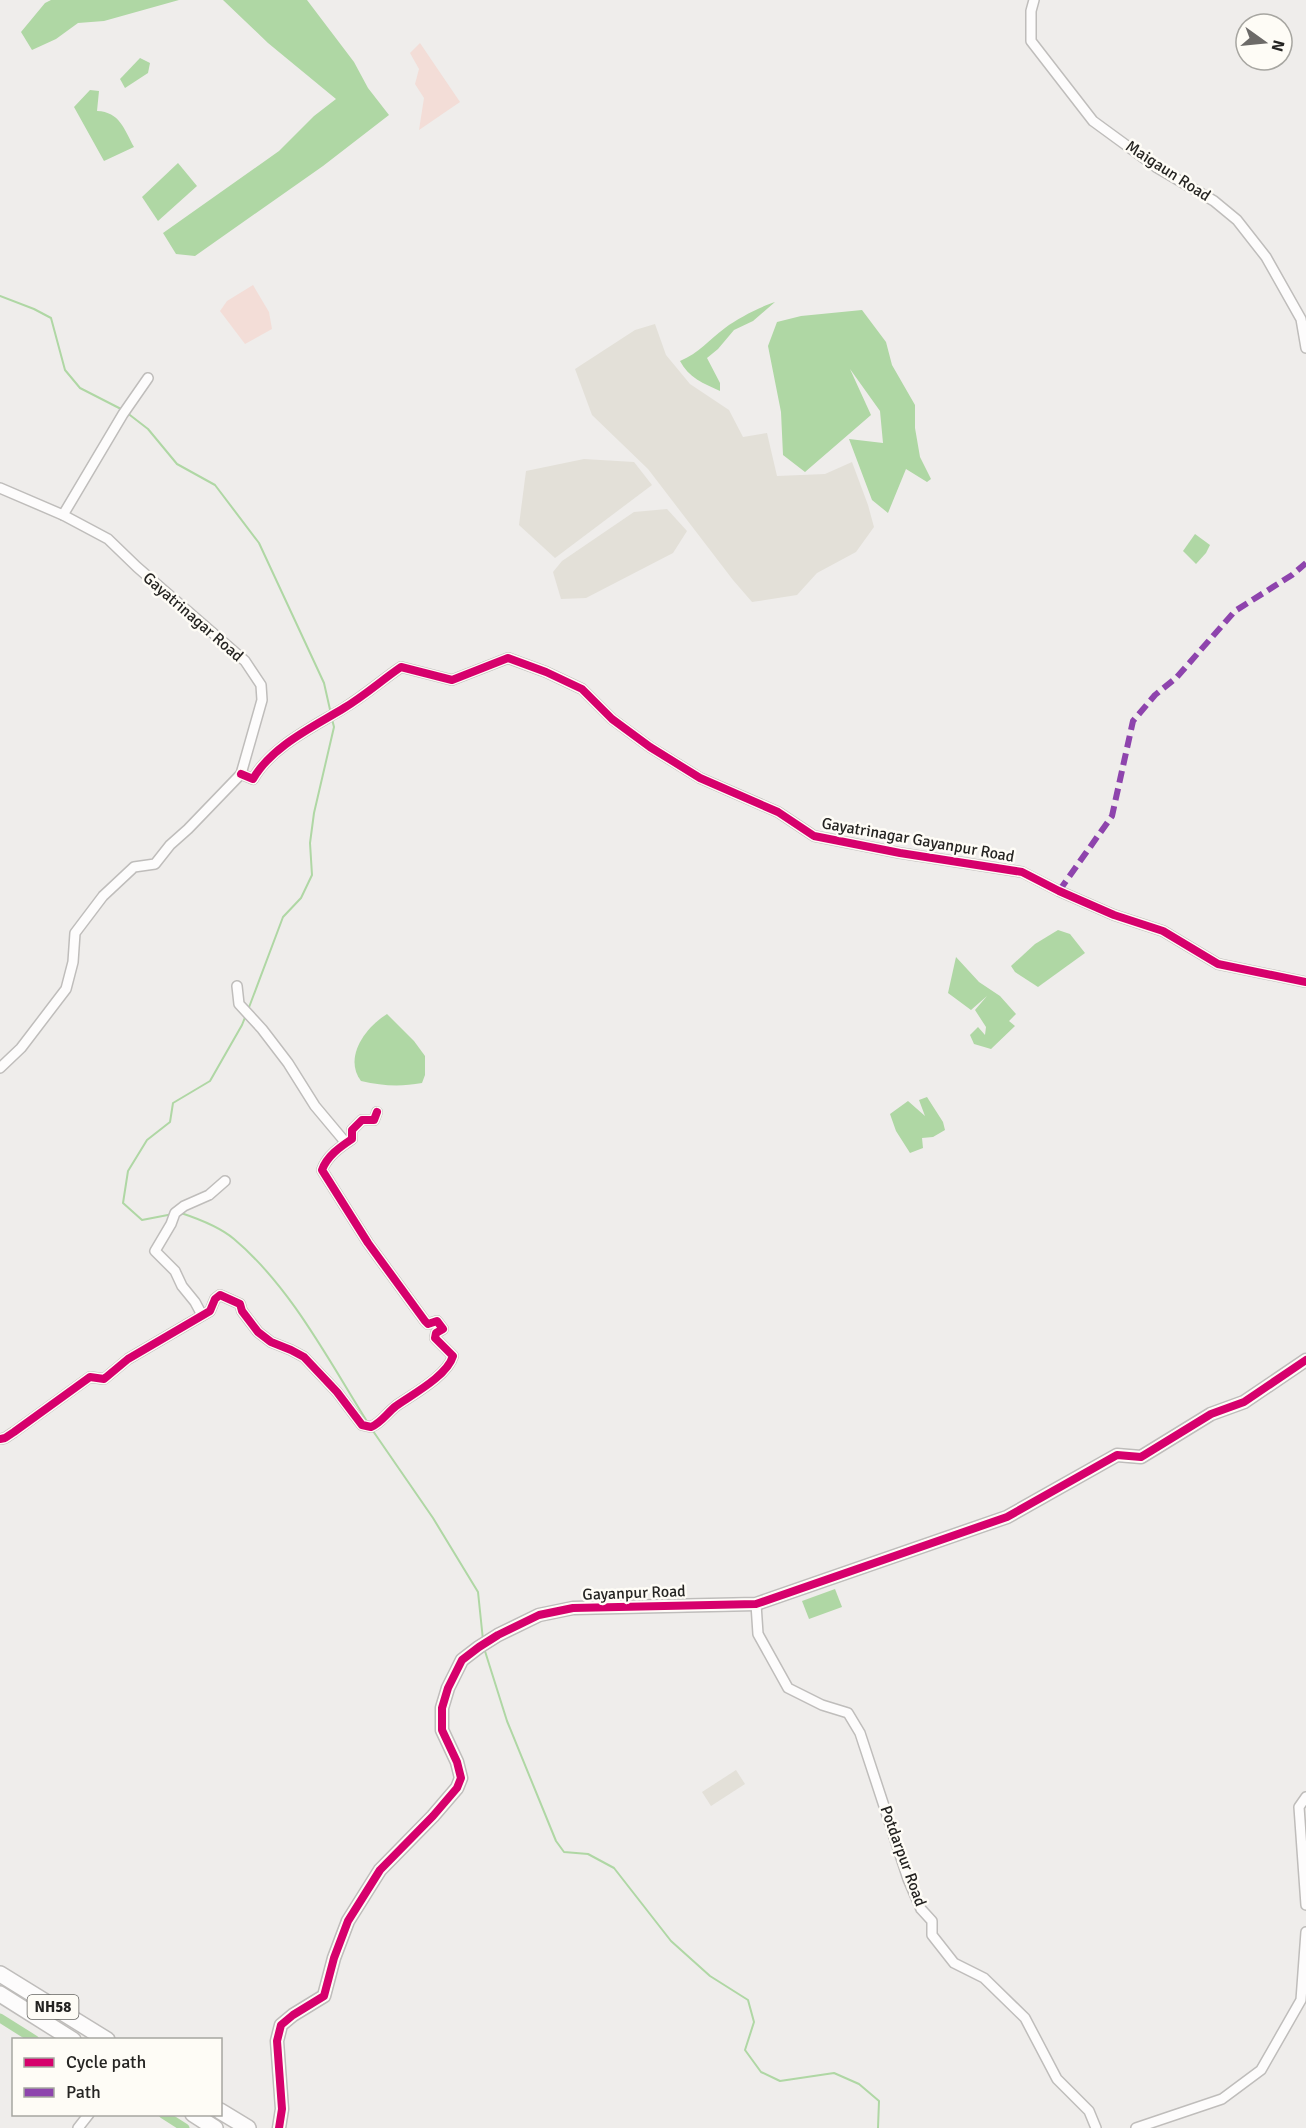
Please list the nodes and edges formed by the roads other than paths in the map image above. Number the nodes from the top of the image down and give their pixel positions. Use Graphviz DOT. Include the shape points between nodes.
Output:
graph roads {
  1 [pos="1034,0"];
  2 [pos="1306,348"];
  3 [pos="148,378"];
  4 [pos="0,488"];
  5 [pos="63,515"];
  6 [pos="240,774"];
  7 [pos="1306,982"];
  8 [pos="237,986"];
  9 [pos="0,1068"];
  10 [pos="377,1112"];
  11 [pos="346,1143"];
  12 [pos="225,1180"];
  13 [pos="202,1315"];
  14 [pos="1306,1360"];
  15 [pos="0,1439"];
  16 [pos="756,1604"];
  17 [pos="1306,1797"];
  18 [pos="1306,1905"];
  19 [pos="1306,1932"];
  20 [pos="0,1974"];
  21 [pos="0,1994"];
  22 [pos="70,2038"];
  23 [pos="104,2038"];
  24 [pos="222,2112"];
  25 [pos="88,2116"];
  26 [pos="195,2116"];
  27 [pos="78,2128"];
  28 [pos="215,2128"];
  29 [pos="248,2128"];
  30 [pos="279,2128"];
  31 [pos="1096,2128"];
  32 [pos="1136,2128"];
  1 -- 2 [label="street, Maigaun Road" via="1031,41 1093,121 1238,220 1266,257 1301,320"];
  3 -- 5 [label="street"];
  4 -- 5 [label="street, Gayatrinagar Road"];
  5 -- 6 [label="street, Gayatrinagar Road" via="108,539 245,661 261,685 262,700"];
  6 -- 7 [label="street, Gayatrinagar Gayanpur Road" via="253,779 260,766 299,735 401,667 452,680 508,658 582,689 612,719 650,747 700,778 778,812 814,836 1022,872 1114,915 1163,932 1218,964"];
  6 -- 9 [label="street, Gayatrinagar Road" via="155,864 134,867 103,896 75,933 66,989 21,1048"];
  8 -- 11 [label="street" via="239,1004"];
  10 -- 11 [label="street" via="374,1120 362,1120"];
  11 -- 13 [label="street" via="325,1162 322,1170 405,1296 428,1324 437,1321 443,1329 435,1338 453,1356 444,1370 378,1424 362,1425 304,1357 258,1332 240,1304 220,1295 210,1311"];
  12 -- 13 [label="street" via="209,1195 175,1214 155,1251 179,1276"];
  13 -- 15 [label="street" via="128,1359 104,1378 90,1377"];
  14 -- 16 [label="street, Gayanpur Road" via="1244,1402 1211,1414 1141,1457 1117,1455 1007,1517"];
  16 -- 30 [label="street, Gayanpur Road" via="573,1608 538,1615 498,1635 462,1660 442,1708 442,1730 461,1778 433,1816 380,1870 348,1921 324,1996 281,2025 277,2041 282,2109"];
  16 -- 31 [label="street, Potdarpur Road" via="758,1635 788,1688 848,1713 860,1733 908,1879 921,1909 932,1921 933,1935 954,1963 984,1978 1025,2018 1057,2079 1089,2110"];
  17 -- 18 [label="street" via="1299,1807"];
  19 -- 32 [label="street" via="1301,2000 1262,2070 1222,2099"];
  20 -- 23 [label="highway, NH58"];
  21 -- 22 [label="highway, NH58"];
  24 -- 29 [label="highway"];
  25 -- 27 [label="street"];
  26 -- 28 [label="highway"];
}
